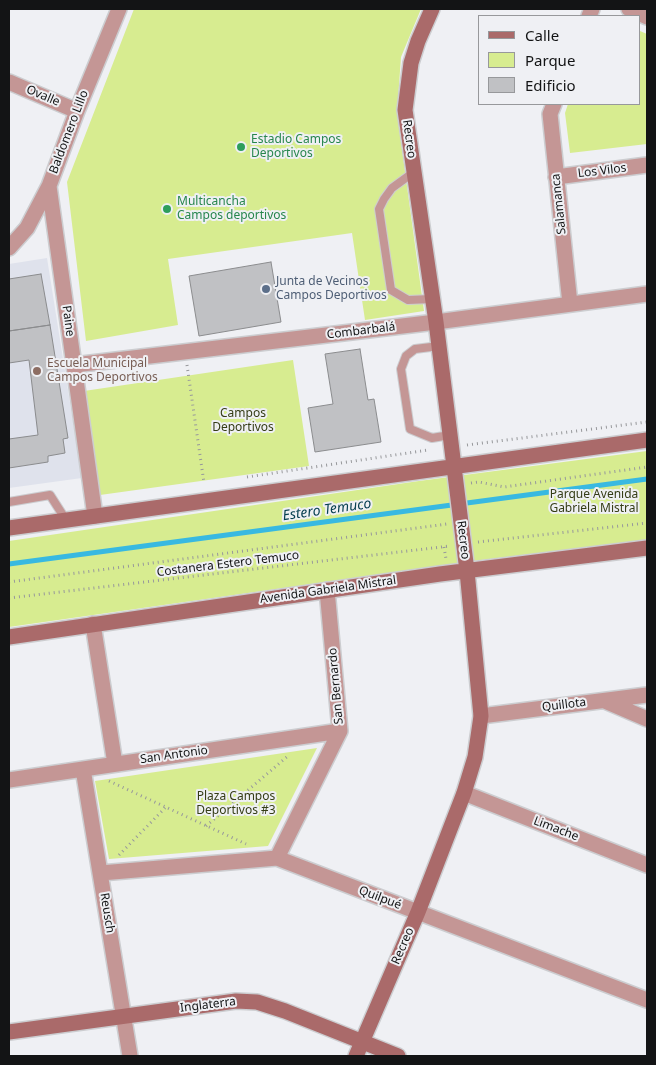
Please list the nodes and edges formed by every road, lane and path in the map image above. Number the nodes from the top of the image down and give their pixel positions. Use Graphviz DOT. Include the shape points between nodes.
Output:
graph roads {
  1 [pos="119,9"];
  2 [pos="432,9"];
  3 [pos="629,9"];
  4 [pos="647,17"];
  5 [pos="9,82"];
  6 [pos="554,105"];
  7 [pos="77,111"];
  8 [pos="647,165"];
  9 [pos="414,172"];
  10 [pos="556,177"];
  11 [pos="49,186"];
  12 [pos="9,248"];
  13 [pos="647,294"];
  14 [pos="432,299"];
  15 [pos="570,304"];
  16 [pos="436,322"];
  17 [pos="439,346"];
  18 [pos="185,352"];
  19 [pos="74,365"];
  20 [pos="647,422"];
  21 [pos="647,440"];
  22 [pos="450,441"];
  23 [pos="647,467"];
  24 [pos="455,473"];
  25 [pos="242,478"];
  26 [pos="214,482"];
  27 [pos="479,482"];
  28 [pos="204,483"];
  29 [pos="195,485"];
  30 [pos="9,502"];
  31 [pos="95,516"];
  32 [pos="66,520"];
  33 [pos="647,523"];
  34 [pos="9,528"];
  35 [pos="455,530"];
  36 [pos="449,539"];
  37 [pos="469,543"];
  38 [pos="647,548"];
  39 [pos="467,571"];
  40 [pos="9,582"];
  41 [pos="327,590"];
  42 [pos="9,598"];
  43 [pos="93,624"];
  44 [pos="9,637"];
  45 [pos="647,695"];
  46 [pos="604,700"];
  47 [pos="481,716"];
  48 [pos="647,719"];
  49 [pos="340,731"];
  50 [pos="290,754"];
  51 [pos="115,764"];
  52 [pos="83,769"];
  53 [pos="9,780"];
  54 [pos="108,781"];
  55 [pos="464,793"];
  56 [pos="166,808"];
  57 [pos="206,826"];
  58 [pos="250,846"];
  59 [pos="276,858"];
  60 [pos="647,864"];
  61 [pos="101,873"];
  62 [pos="418,912"];
  63 [pos="647,1000"];
  64 [pos="124,1016"];
  65 [pos="9,1032"];
  66 [pos="362,1042"];
  67 [pos="130,1056"];
  68 [pos="356,1056"];
  69 [pos="398,1056"];
  1 -- 7 [label="street, Baldomero Lillo"];
  2 -- 9 [label="street, Recreo" via="418,41 406,86 405,110"];
  3 -- 4 [label="street"];
  5 -- 7 [label="street, Ovalle"];
  6 -- 10 [label="street, Salamanca" via="550,114"];
  7 -- 11 [label="street, Baldomero Lillo"];
  8 -- 10 [label="street, Los Vilos"];
  9 -- 14 [label="street, Recreo"];
  9 -- 14 [label="lane" via="392,188 379,209 391,290 408,300"];
  10 -- 15 [label="street, Salamanca"];
  11 -- 12 [label="street, Baldomero Lillo" via="27,228"];
  11 -- 19 [label="street, Paine"];
  13 -- 15 [label="street, Combarbalá"];
  14 -- 16 [label="street, Recreo"];
  15 -- 16 [label="street, Combarbalá"];
  16 -- 17 [label="street, Recreo"];
  16 -- 18 [label="street, Combarbalá"];
  17 -- 22 [label="street, Recreo"];
  17 -- 22 [label="lane" via="415,349 406,356 401,369 410,429"];
  18 -- 19 [label="street, Combarbalá"];
  18 -- 28 [label="path"];
  19 -- 31 [label="street, Paine"];
  20 -- 22 [label="path"];
  21 -- 24 [label="street"];
  22 -- 24 [label="street, Recreo"];
  22 -- 25 [label="path"];
  23 -- 27 [label="path" via="504,487"];
  24 -- 31 [label="street"];
  24 -- 35 [label="street, Recreo"];
  26 -- 28 [label="path"];
  28 -- 29 [label="path"];
  30 -- 32 [label="lane" via="50,495"];
  31 -- 32 [label="street"];
  32 -- 34 [label="street"];
  33 -- 37 [label="path"];
  35 -- 39 [label="street, Recreo"];
  35 -- 40 [label="path" via="447,524"];
  36 -- 42 [label="path, Costanera Estero Temuco" via="450,546"];
  38 -- 39 [label="street, Avenida Gabriela Mistral"];
  39 -- 41 [label="street, Avenida Gabriela Mistral"];
  39 -- 47 [label="street, Recreo"];
  41 -- 43 [label="street, Avenida Gabriela Mistral"];
  41 -- 49 [label="street, San Bernardo"];
  43 -- 44 [label="street, Avenida Gabriela Mistral"];
  43 -- 51 [label="street"];
  45 -- 46 [label="street, Quillota"];
  46 -- 47 [label="street, Quillota"];
  46 -- 48 [label="street"];
  47 -- 55 [label="street, Recreo" via="476,757"];
  49 -- 51 [label="street, San Antonio"];
  49 -- 59 [label="street, San Bernardo"];
  50 -- 57 [label="path"];
  51 -- 52 [label="street, San Antonio"];
  52 -- 53 [label="street, San Antonio"];
  52 -- 61 [label="street, Reusch"];
  54 -- 56 [label="path"];
  55 -- 60 [label="street, Limache"];
  55 -- 62 [label="street, Recreo"];
  56 -- 57 [label="path"];
  56 -- 61 [label="path"];
  57 -- 58 [label="path"];
  59 -- 61 [label="street, Quilpué"];
  59 -- 62 [label="street, Quilpué"];
  61 -- 64 [label="street, Reusch"];
  62 -- 63 [label="street, Quilpué"];
  62 -- 66 [label="street, Recreo"];
  64 -- 65 [label="street, Inglaterra"];
  64 -- 66 [label="street, Inglaterra" via="236,1001 257,1002"];
  64 -- 67 [label="street, Reusch"];
  66 -- 68 [label="street, Recreo"];
  66 -- 69 [label="street, Inglaterra"];
}
